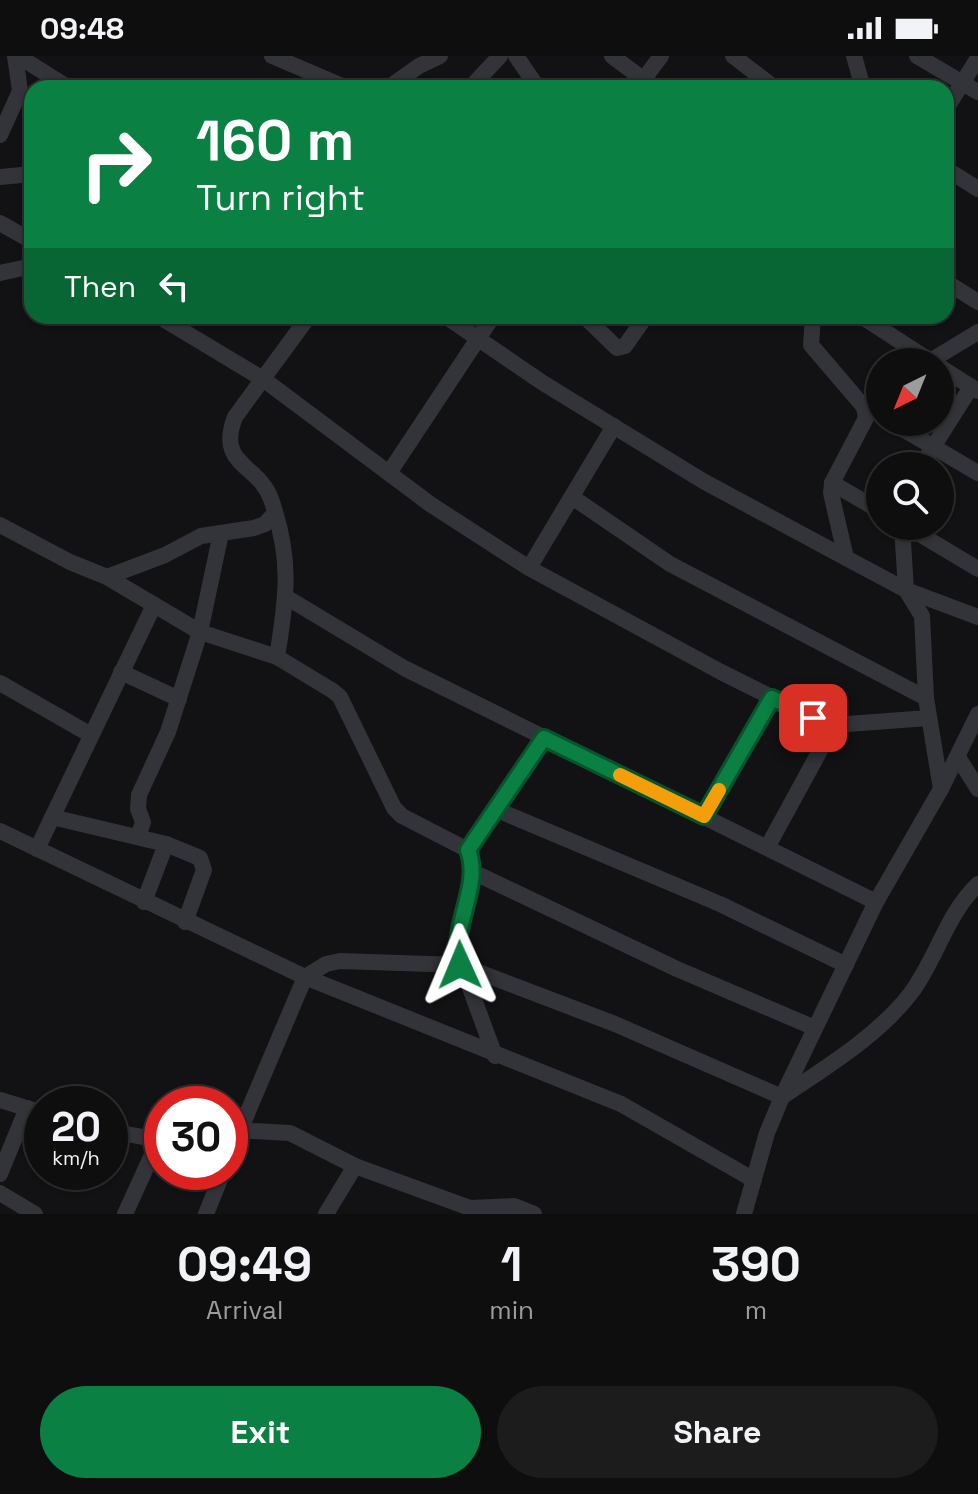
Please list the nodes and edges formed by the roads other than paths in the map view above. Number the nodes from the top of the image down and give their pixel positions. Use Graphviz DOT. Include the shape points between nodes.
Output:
graph roads {
  1 [pos="16,56"];
  2 [pos="272,56"];
  3 [pos="440,56"];
  4 [pos="500,56"];
  5 [pos="516,56"];
  6 [pos="612,56"];
  7 [pos="661,56"];
  8 [pos="733,56"];
  9 [pos="854,56"];
  10 [pos="917,56"];
  11 [pos="978,58"];
  12 [pos="56,80"];
  13 [pos="328,80"];
  14 [pos="399,80"];
  15 [pos="478,80"];
  16 [pos="532,80"];
  17 [pos="639,80"];
  18 [pos="648,80"];
  19 [pos="754,80"];
  20 [pos="861,80"];
  21 [pos="961,82"];
  22 [pos="978,92"];
  23 [pos="954,95"];
  24 [pos="0,135"];
  25 [pos="954,174"];
  26 [pos="24,175"];
  27 [pos="0,177"];
  28 [pos="978,189"];
  29 [pos="0,223"];
  30 [pos="24,236"];
  31 [pos="24,268"];
  32 [pos="0,273"];
  33 [pos="954,287"];
  34 [pos="978,302"];
  35 [pos="171,324"];
  36 [pos="300,324"];
  37 [pos="457,324"];
  38 [pos="488,324"];
  39 [pos="592,324"];
  40 [pos="640,324"];
  41 [pos="812,324"];
  42 [pos="873,324"];
  43 [pos="978,332"];
  44 [pos="479,339"];
  45 [pos="911,348"];
  46 [pos="954,349"];
  47 [pos="954,376"];
  48 [pos="263,379"];
  49 [pos="974,389"];
  50 [pos="864,407"];
  51 [pos="614,426"];
  52 [pos="915,436"];
  53 [pos="932,446"];
  54 [pos="929,452"];
  55 [pos="389,473"];
  56 [pos="978,473"];
  57 [pos="832,483"];
  58 [pos="572,497"];
  59 [pos="866,503"];
  60 [pos="275,513"];
  61 [pos="0,525"];
  62 [pos="221,533"];
  63 [pos="904,540"];
  64 [pos="928,540"];
  65 [pos="846,558"];
  66 [pos="529,568"];
  67 [pos="978,569"];
  68 [pos="107,577"];
  69 [pos="906,590"];
  70 [pos="286,597"];
  71 [pos="154,605"];
  72 [pos="978,617"];
  73 [pos="200,632"];
  74 [pos="277,657"];
  75 [pos="121,672"];
  76 [pos="0,683"];
  77 [pos="772,698"];
  78 [pos="926,698"];
  79 [pos="179,699"];
  80 [pos="928,718"];
  81 [pos="976,721"];
  82 [pos="834,725"];
  83 [pos="91,735"];
  84 [pos="544,738"];
  85 [pos="958,757"];
  86 [pos="941,789"];
  87 [pos="978,789"];
  88 [pos="495,809"];
  89 [pos="704,816"];
  90 [pos="52,817"];
  91 [pos="0,831"];
  92 [pos="138,837"];
  93 [pos="166,844"];
  94 [pos="768,846"];
  95 [pos="37,849"];
  96 [pos="468,850"];
  97 [pos="473,872"];
  98 [pos="978,884"];
  99 [pos="144,902"];
  100 [pos="876,902"];
  101 [pos="185,922"];
  102 [pos="460,965"];
  103 [pos="846,965"];
  104 [pos="305,977"];
  105 [pos="815,1028"];
  106 [pos="495,1056"];
  107 [pos="782,1097"];
  108 [pos="0,1100"];
  109 [pos="248,1102"];
  110 [pos="24,1108"];
  111 [pos="24,1130"];
  112 [pos="248,1131"];
  113 [pos="355,1166"];
  114 [pos="144,1173"];
  115 [pos="0,1174"];
  116 [pos="754,1180"];
  117 [pos="216,1190"];
  118 [pos="0,1193"];
  119 [pos="512,1210"];
  120 [pos="35,1214"];
  121 [pos="125,1214"];
  122 [pos="206,1214"];
  123 [pos="326,1214"];
  124 [pos="534,1214"];
  125 [pos="744,1214"];
  1 -- 12 [label="street"];
  1 -- 24 [label="street" via="20,91"];
  2 -- 13 [label="street"];
  3 -- 14 [label="street"];
  4 -- 15 [label="street"];
  5 -- 16 [label="street"];
  6 -- 17 [label="street"];
  7 -- 18 [label="street"];
  8 -- 19 [label="street"];
  9 -- 20 [label="street"];
  10 -- 21 [label="street"];
  11 -- 21 [label="street"];
  21 -- 22 [label="street"];
  21 -- 23 [label="street"];
  25 -- 28 [label="street"];
  26 -- 27 [label="street"];
  29 -- 30 [label="street"];
  31 -- 32 [label="street"];
  33 -- 34 [label="street"];
  35 -- 48 [label="street"];
  36 -- 48 [label="street"];
  37 -- 44 [label="street"];
  38 -- 44 [label="street"];
  39 -- 40 [label="street" via="617,348 625,346"];
  41 -- 50 [label="street" via="816,353"];
  42 -- 45 [label="street"];
  43 -- 46 [label="street"];
  44 -- 51 [label="street"];
  44 -- 55 [label="street"];
  47 -- 49 [label="street"];
  48 -- 55 [label="street"];
  48 -- 60 [label="street" via="235,417 229,442 233,455 270,494"];
  49 -- 53 [label="street"];
  50 -- 57 [label="street" via="864,427"];
  51 -- 58 [label="street"];
  51 -- 65 [label="street"];
  52 -- 53 [label="street"];
  53 -- 54 [label="street"];
  53 -- 56 [label="street"];
  55 -- 66 [label="street"];
  57 -- 59 [label="street"];
  57 -- 65 [label="street"];
  58 -- 66 [label="street"];
  58 -- 78 [label="street" via="670,564"];
  60 -- 62 [label="street" via="265,524"];
  60 -- 70 [label="street" via="287,562"];
  61 -- 68 [label="street"];
  62 -- 68 [label="street" via="201,536"];
  62 -- 73 [label="street"];
  63 -- 69 [label="street"];
  64 -- 67 [label="street"];
  65 -- 69 [label="street"];
  66 -- 77 [label="street"];
  68 -- 71 [label="street"];
  69 -- 72 [label="street"];
  69 -- 78 [label="street" via="922,616"];
  70 -- 74 [label="street"];
  70 -- 84 [label="street" via="404,668"];
  71 -- 73 [label="street"];
  71 -- 75 [label="street"];
  73 -- 74 [label="street"];
  73 -- 79 [label="street"];
  74 -- 96 [label="street" via="340,697 402,816"];
  75 -- 79 [label="street"];
  75 -- 83 [label="street"];
  76 -- 83 [label="street"];
  77 -- 82 [label="street"];
  77 -- 89 [label="street"];
  78 -- 80 [label="street"];
  79 -- 92 [label="street" via="139,795 143,822"];
  80 -- 82 [label="street"];
  80 -- 86 [label="street"];
  81 -- 85 [label="street"];
  82 -- 94 [label="street"];
  83 -- 90 [label="street"];
  84 -- 88 [label="street"];
  84 -- 89 [label="street"];
  85 -- 86 [label="street"];
  85 -- 87 [label="street"];
  86 -- 100 [label="street"];
  88 -- 96 [label="street"];
  88 -- 103 [label="street" via="720,904"];
  89 -- 94 [label="street"];
  90 -- 92 [label="street"];
  90 -- 95 [label="street"];
  91 -- 95 [label="street"];
  92 -- 93 [label="street"];
  93 -- 99 [label="street"];
  93 -- 101 [label="street" via="204,864"];
  94 -- 100 [label="street"];
  95 -- 99 [label="street"];
  96 -- 97 [label="street"];
  97 -- 102 [label="street" via="457,934"];
  97 -- 105 [label="street"];
  98 -- 107 [label="street" via="954,911 909,995 835,1061"];
  99 -- 101 [label="street"];
  100 -- 103 [label="street"];
  101 -- 104 [label="street"];
  102 -- 104 [label="street" via="340,961"];
  102 -- 106 [label="street"];
  102 -- 107 [label="street" via="615,1024"];
  103 -- 105 [label="street"];
  104 -- 106 [label="street"];
  104 -- 109 [label="street"];
  105 -- 107 [label="street"];
  106 -- 116 [label="street" via="621,1104"];
  107 -- 116 [label="street"];
  108 -- 110 [label="street"];
  111 -- 115 [label="street"];
  112 -- 113 [label="street" via="290,1133"];
  113 -- 119 [label="street" via="470,1208"];
  113 -- 123 [label="street"];
  114 -- 121 [label="street"];
  116 -- 125 [label="street"];
  117 -- 122 [label="street"];
  118 -- 120 [label="street"];
  119 -- 124 [label="street"];
}
